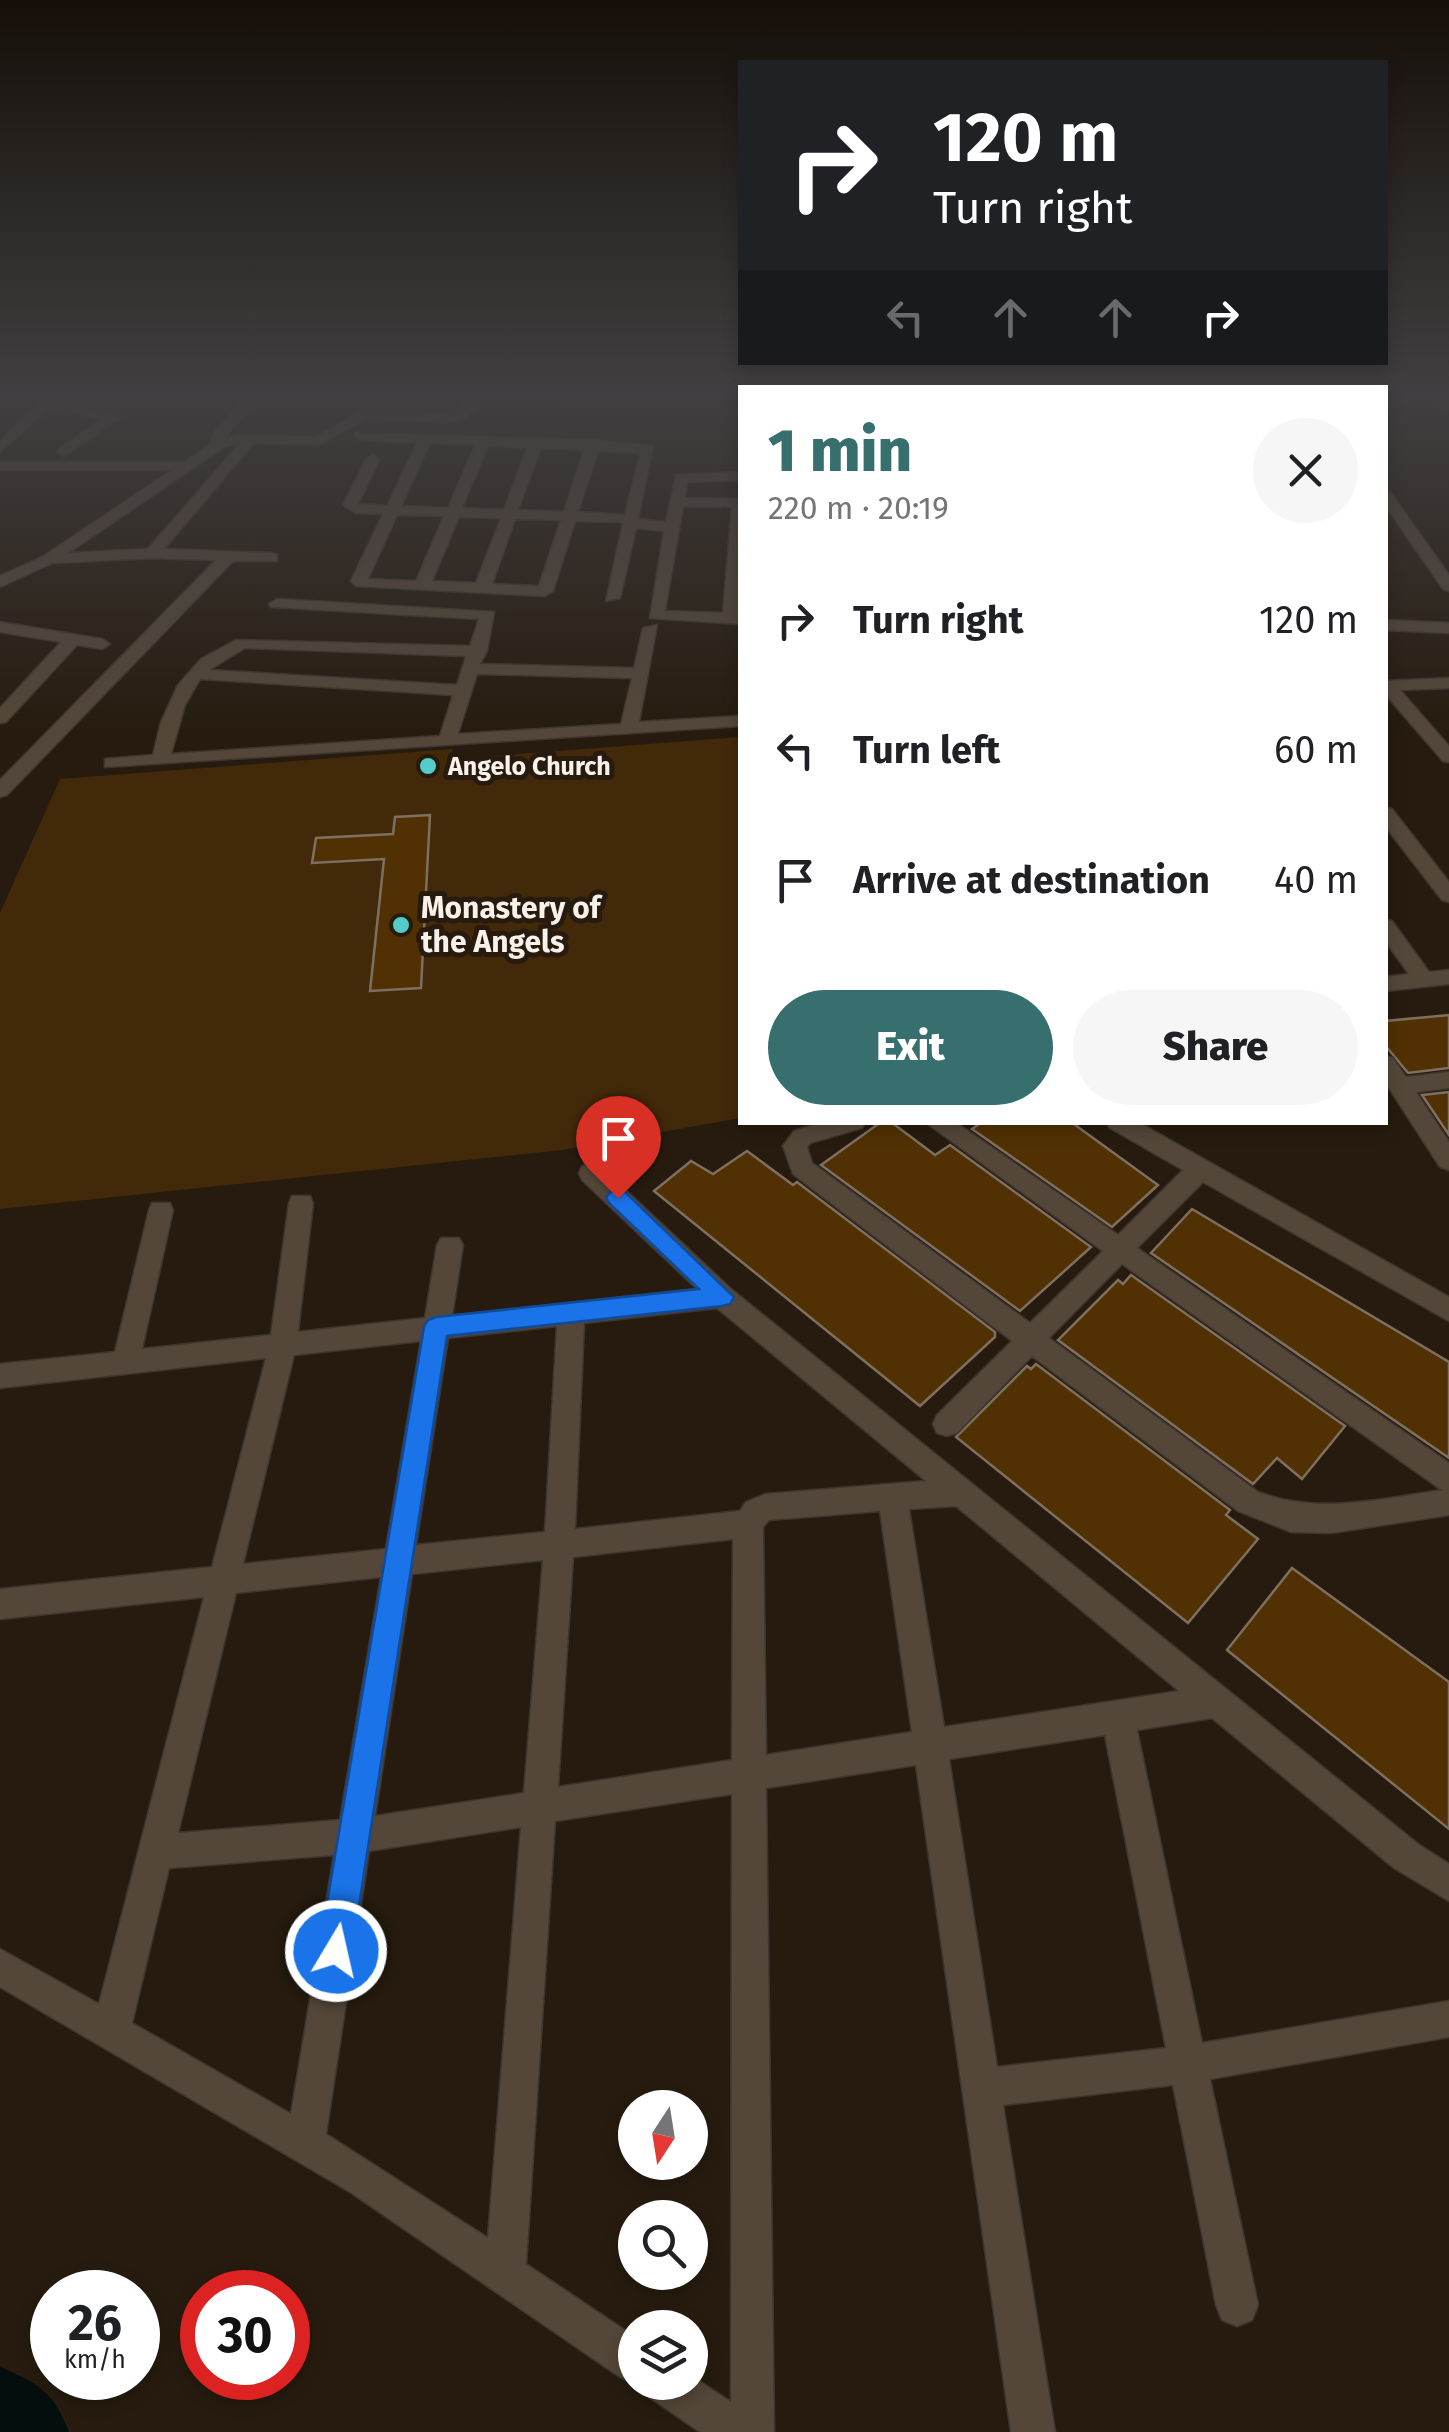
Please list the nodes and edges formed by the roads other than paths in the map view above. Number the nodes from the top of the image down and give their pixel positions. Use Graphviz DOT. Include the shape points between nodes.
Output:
graph roads {
  1 [pos="126,507"];
  2 [pos="191,507"];
  3 [pos="354,507"];
  4 [pos="455,507"];
  5 [pos="514,507"];
  6 [pos="574,507"];
  7 [pos="635,507"];
  8 [pos="676,507"];
  9 [pos="1394,507"];
  10 [pos="391,510"];
  11 [pos="454,511"];
  12 [pos="512,513"];
  13 [pos="572,516"];
  14 [pos="632,520"];
  15 [pos="674,526"];
  16 [pos="152,553"];
  17 [pos="228,556"];
  18 [pos="272,558"];
  19 [pos="49,559"];
  20 [pos="738,561"];
  21 [pos="0,582"];
  22 [pos="422,586"];
  23 [pos="1449,586"];
  24 [pos="482,589"];
  25 [pos="612,598"];
  26 [pos="278,604"];
  27 [pos="736,619"];
  28 [pos="1388,625"];
  29 [pos="651,628"];
  30 [pos="1449,628"];
  31 [pos="2,630"];
  32 [pos="73,639"];
  33 [pos="102,644"];
  34 [pos="479,650"];
  35 [pos="473,669"];
  36 [pos="1449,670"];
  37 [pos="197,674"];
  38 [pos="641,674"];
  39 [pos="1388,681"];
  40 [pos="1388,681"];
  41 [pos="1388,683"];
  42 [pos="1449,683"];
  43 [pos="465,691"];
  44 [pos="0,718"];
  45 [pos="738,721"];
  46 [pos="629,729"];
  47 [pos="447,741"];
  48 [pos="1449,757"];
  49 [pos="161,760"];
  50 [pos="112,763"];
  51 [pos="0,791"];
  52 [pos="1388,817"];
  53 [pos="1449,896"];
  54 [pos="1388,930"];
  55 [pos="1449,977"];
  56 [pos="1424,980"];
  57 [pos="1388,984"];
  58 [pos="1388,1068"];
  59 [pos="1449,1080"];
  60 [pos="1401,1086"];
  61 [pos="844,1125"];
  62 [pos="941,1125"];
  63 [pos="1123,1125"];
  64 [pos="1447,1156"];
  65 [pos="1200,1169"];
  66 [pos="592,1173"];
  67 [pos="301,1203"];
  68 [pos="161,1210"];
  69 [pos="450,1245"];
  70 [pos="1120,1250"];
  71 [pos="722,1297"];
  72 [pos="1449,1310"];
  73 [pos="571,1314"];
  74 [pos="436,1327"];
  75 [pos="1033,1341"];
  76 [pos="283,1343"];
  77 [pos="126,1361"];
  78 [pos="0,1376"];
  79 [pos="947,1424"];
  80 [pos="1449,1479"];
  81 [pos="960,1492"];
  82 [pos="893,1497"];
  83 [pos="1449,1502"];
  84 [pos="748,1524"];
  85 [pos="559,1544"];
  86 [pos="399,1560"];
  87 [pos="223,1582"];
  88 [pos="0,1604"];
  89 [pos="1217,1702"];
  90 [pos="1118,1718"];
  91 [pos="930,1748"];
  92 [pos="747,1776"];
  93 [pos="540,1808"];
  94 [pos="354,1836"];
  95 [pos="156,1852"];
  96 [pos="1449,1884"];
  97 [pos="0,1967"];
  98 [pos="1449,2019"];
  99 [pos="111,2031"];
  100 [pos="1188,2064"];
  101 [pos="982,2088"];
  102 [pos="305,2144"];
  103 [pos="505,2274"];
  104 [pos="1237,2305"];
  105 [pos="618,2350"];
  106 [pos="690,2400"];
  107 [pos="736,2432"];
  108 [pos="752,2432"];
  109 [pos="1033,2432"];
  1 -- 19 [label="street"];
  2 -- 16 [label="street"];
  3 -- 10 [label="street"];
  4 -- 11 [label="street"];
  5 -- 12 [label="street"];
  6 -- 13 [label="street"];
  7 -- 14 [label="street"];
  8 -- 15 [label="street"];
  9 -- 23 [label="street"];
  10 -- 11 [label="street"];
  10 -- 22 [label="street" via="359,581"];
  11 -- 12 [label="street"];
  11 -- 22 [label="street"];
  12 -- 13 [label="street"];
  12 -- 24 [label="street"];
  13 -- 14 [label="street"];
  13 -- 24 [label="street" via="545,591"];
  14 -- 15 [label="street"];
  14 -- 25 [label="street"];
  15 -- 27 [label="street" via="656,614"];
  16 -- 17 [label="street"];
  16 -- 19 [label="street"];
  17 -- 18 [label="street"];
  17 -- 51 [label="street"];
  19 -- 21 [label="street"];
  20 -- 27 [label="street"];
  22 -- 24 [label="street"];
  26 -- 34 [label="street" via="482,613 490,618"];
  28 -- 30 [label="street"];
  29 -- 38 [label="street"];
  31 -- 32 [label="street"];
  32 -- 33 [label="street"];
  32 -- 44 [label="street"];
  34 -- 35 [label="street"];
  34 -- 37 [label="street" via="254,641 228,648"];
  35 -- 38 [label="street"];
  35 -- 43 [label="street"];
  36 -- 39 [label="street"];
  37 -- 43 [label="street"];
  37 -- 49 [label="street" via="178,694"];
  38 -- 46 [label="street"];
  40 -- 42 [label="street"];
  41 -- 48 [label="street"];
  43 -- 47 [label="street"];
  45 -- 46 [label="street"];
  46 -- 47 [label="street"];
  47 -- 49 [label="street"];
  49 -- 50 [label="street"];
  52 -- 53 [label="street"];
  54 -- 56 [label="street"];
  55 -- 56 [label="street"];
  56 -- 57 [label="street"];
  58 -- 60 [label="street"];
  59 -- 60 [label="street"];
  60 -- 64 [label="street"];
  61 -- 75 [label="street" via="802,1137 796,1146 802,1168"];
  62 -- 70 [label="street"];
  63 -- 65 [label="street"];
  65 -- 70 [label="street"];
  65 -- 72 [label="street"];
  66 -- 71 [label="street"];
  67 -- 76 [label="street"];
  68 -- 77 [label="street"];
  69 -- 74 [label="street"];
  70 -- 75 [label="street"];
  70 -- 80 [label="street"];
  71 -- 73 [label="street"];
  71 -- 81 [label="street"];
  73 -- 74 [label="street"];
  73 -- 85 [label="street"];
  74 -- 76 [label="street"];
  74 -- 86 [label="street"];
  75 -- 79 [label="street"];
  75 -- 83 [label="street" via="1248,1502 1291,1518 1331,1519"];
  76 -- 77 [label="street"];
  76 -- 87 [label="street"];
  77 -- 78 [label="street"];
  81 -- 82 [label="street"];
  81 -- 89 [label="street"];
  82 -- 84 [label="street" via="766,1508"];
  82 -- 91 [label="street"];
  84 -- 85 [label="street"];
  84 -- 92 [label="street"];
  85 -- 86 [label="street"];
  85 -- 93 [label="street"];
  86 -- 87 [label="street"];
  86 -- 94 [label="street"];
  87 -- 88 [label="street"];
  87 -- 95 [label="street"];
  89 -- 90 [label="street"];
  89 -- 96 [label="street"];
  90 -- 91 [label="street"];
  90 -- 100 [label="street"];
  91 -- 92 [label="street"];
  91 -- 101 [label="street"];
  92 -- 93 [label="street"];
  92 -- 108 [label="street"];
  93 -- 94 [label="street"];
  93 -- 103 [label="street"];
  94 -- 95 [label="street"];
  94 -- 102 [label="street"];
  95 -- 99 [label="street"];
  97 -- 99 [label="street"];
  98 -- 100 [label="street"];
  99 -- 102 [label="street"];
  100 -- 101 [label="street"];
  100 -- 104 [label="street"];
  101 -- 109 [label="street"];
  102 -- 103 [label="street"];
  103 -- 105 [label="street"];
  106 -- 107 [label="street"];
}
